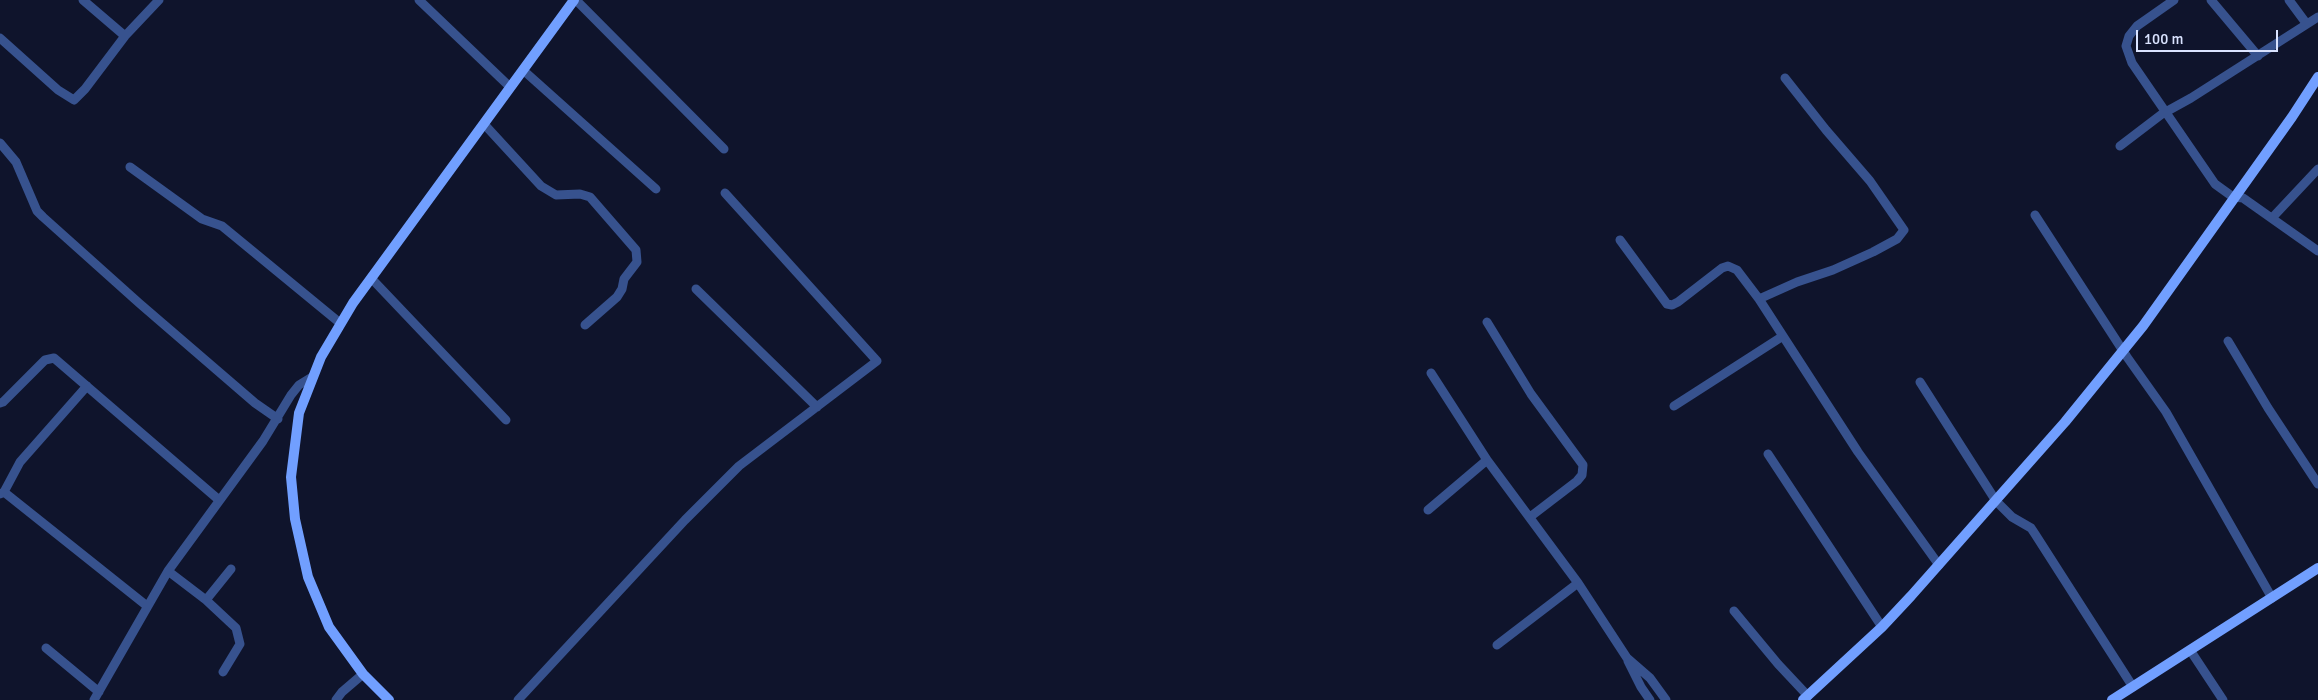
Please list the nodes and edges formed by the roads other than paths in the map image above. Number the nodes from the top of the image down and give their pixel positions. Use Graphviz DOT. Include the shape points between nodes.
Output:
graph roads {
  1 [pos="83,0"];
  2 [pos="159,0"];
  3 [pos="419,0"];
  4 [pos="575,0"];
  5 [pos="2174,0"];
  6 [pos="2211,0"];
  7 [pos="2289,0"];
  8 [pos="2318,17"];
  9 [pos="2306,23"];
  10 [pos="125,36"];
  11 [pos="0,38"];
  12 [pos="2258,56"];
  13 [pos="523,70"];
  14 [pos="2318,77"];
  15 [pos="1785,78"];
  16 [pos="510,87"];
  17 [pos="2167,111"];
  18 [pos="484,124"];
  19 [pos="0,143"];
  20 [pos="2120,146"];
  21 [pos="724,149"];
  22 [pos="130,167"];
  23 [pos="2318,169"];
  24 [pos="656,189"];
  25 [pos="725,194"];
  26 [pos="2233,198"];
  27 [pos="2036,215"];
  28 [pos="2272,218"];
  29 [pos="1620,240"];
  30 [pos="2318,250"];
  31 [pos="371,278"];
  32 [pos="696,289"];
  33 [pos="1759,299"];
  34 [pos="1487,322"];
  35 [pos="340,323"];
  36 [pos="585,325"];
  37 [pos="1783,336"];
  38 [pos="2228,341"];
  39 [pos="2122,351"];
  40 [pos="1431,373"];
  41 [pos="312,377"];
  42 [pos="1920,382"];
  43 [pos="87,386"];
  44 [pos="0,403"];
  45 [pos="1674,406"];
  46 [pos="817,407"];
  47 [pos="278,419"];
  48 [pos="506,420"];
  49 [pos="1768,454"];
  50 [pos="1487,460"];
  51 [pos="2318,484"];
  52 [pos="2,493"];
  53 [pos="219,500"];
  54 [pos="1996,501"];
  55 [pos="1428,510"];
  56 [pos="1530,517"];
  57 [pos="1939,565"];
  58 [pos="231,568"];
  59 [pos="2318,568"];
  60 [pos="168,571"];
  61 [pos="1578,582"];
  62 [pos="2272,598"];
  63 [pos="206,600"];
  64 [pos="147,606"];
  65 [pos="1734,611"];
  66 [pos="1882,626"];
  67 [pos="1497,645"];
  68 [pos="46,648"];
  69 [pos="2190,650"];
  70 [pos="1627,658"];
  71 [pos="223,672"];
  72 [pos="363,674"];
  73 [pos="2132,687"];
  74 [pos="97,696"];
  75 [pos="1805,698"];
  76 [pos="336,700"];
  77 [pos="389,700"];
  78 [pos="518,700"];
  79 [pos="1650,700"];
  80 [pos="1666,700"];
  81 [pos="2112,700"];
  82 [pos="2223,700"];
  1 -- 10 [label="street"];
  2 -- 10 [label="street"];
  3 -- 16 [label="street"];
  4 -- 13 [label="main road"];
  4 -- 21 [label="street"];
  5 -- 17 [label="street" via="2137,26 2126,46 2132,63"];
  6 -- 12 [label="street"];
  7 -- 9 [label="street"];
  8 -- 9 [label="street"];
  9 -- 12 [label="street"];
  10 -- 11 [label="street" via="74,100 58,90"];
  12 -- 17 [label="street"];
  13 -- 16 [label="main road"];
  13 -- 24 [label="street"];
  14 -- 26 [label="main road"];
  15 -- 33 [label="street" via="1870,181 1904,230 1897,239 1873,252"];
  16 -- 18 [label="main road"];
  17 -- 20 [label="street"];
  17 -- 26 [label="street" via="2215,184"];
  18 -- 31 [label="main road"];
  18 -- 36 [label="street" via="541,186 556,196 580,194 590,197 636,250 637,262 624,279 622,289"];
  19 -- 47 [label="street" via="16,162 43,217 153,316"];
  22 -- 35 [label="street" via="202,219 222,226"];
  23 -- 28 [label="street"];
  25 -- 46 [label="street" via="877,361"];
  26 -- 28 [label="street" via="2243,198"];
  26 -- 39 [label="main road"];
  27 -- 39 [label="street"];
  28 -- 30 [label="street"];
  29 -- 33 [label="street" via="1667,304 1678,302 1728,266 1737,270"];
  31 -- 35 [label="main road"];
  31 -- 48 [label="street"];
  32 -- 46 [label="street"];
  33 -- 37 [label="street"];
  34 -- 56 [label="street" via="1531,394 1583,465 1577,481"];
  35 -- 41 [label="main road"];
  37 -- 45 [label="street"];
  37 -- 57 [label="street" via="1858,452"];
  38 -- 51 [label="street"];
  39 -- 54 [label="main road"];
  39 -- 62 [label="street" via="2166,412"];
  40 -- 50 [label="street"];
  41 -- 47 [label="street" via="299,385"];
  41 -- 72 [label="main road" via="299,413 293,453 291,477 295,519 308,577 328,627"];
  42 -- 54 [label="street"];
  43 -- 44 [label="street" via="58,360 51,358"];
  43 -- 52 [label="street" via="20,462"];
  43 -- 53 [label="street"];
  46 -- 78 [label="street" via="739,466"];
  47 -- 53 [label="street"];
  49 -- 66 [label="street"];
  50 -- 55 [label="street"];
  50 -- 56 [label="street"];
  52 -- 64 [label="street"];
  53 -- 60 [label="street"];
  54 -- 57 [label="main road"];
  54 -- 73 [label="street" via="2012,517 2032,528"];
  56 -- 61 [label="street"];
  57 -- 66 [label="main road"];
  58 -- 63 [label="street"];
  59 -- 62 [label="main road"];
  60 -- 63 [label="street"];
  60 -- 64 [label="street"];
  61 -- 67 [label="street"];
  61 -- 70 [label="street"];
  62 -- 69 [label="main road"];
  63 -- 71 [label="street" via="229,619 239,635 237,652"];
  64 -- 74 [label="street"];
  65 -- 75 [label="street"];
  66 -- 75 [label="main road"];
  68 -- 74 [label="street"];
  69 -- 73 [label="main road"];
  69 -- 82 [label="street"];
  70 -- 79 [label="street"];
  70 -- 80 [label="street" via="1650,678"];
  72 -- 76 [label="street"];
  72 -- 77 [label="main road"];
  73 -- 81 [label="main road"];
}
